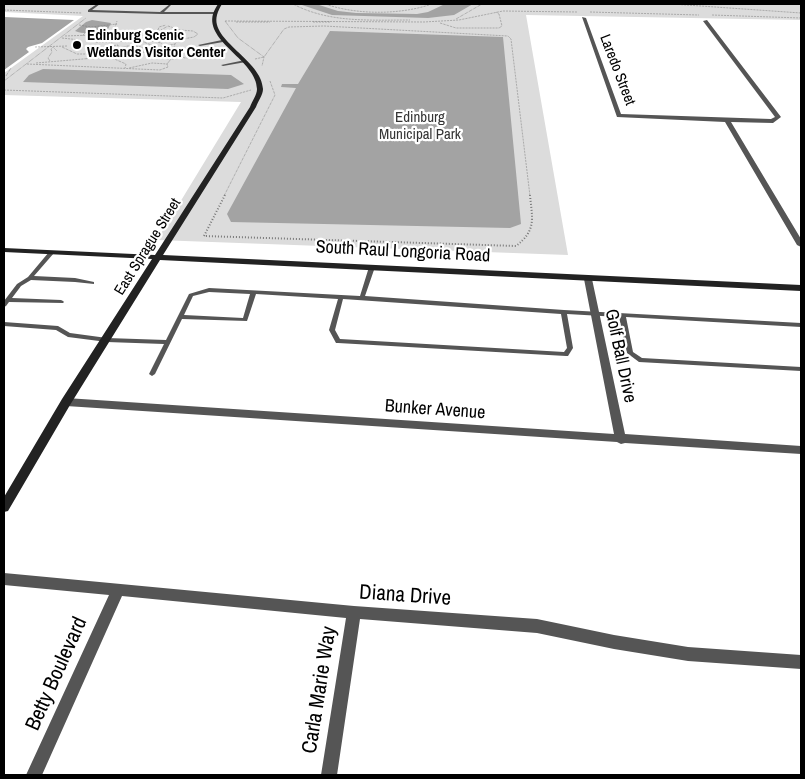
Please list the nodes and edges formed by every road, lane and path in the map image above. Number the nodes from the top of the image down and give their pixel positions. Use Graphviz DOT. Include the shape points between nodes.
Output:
graph roads {
  1 [pos="99,4"];
  2 [pos="171,4"];
  3 [pos="220,4"];
  4 [pos="293,4"];
  5 [pos="326,4"];
  6 [pos="432,4"];
  7 [pos="482,4"];
  8 [pos="530,4"];
  9 [pos="554,4"];
  10 [pos="672,4"];
  11 [pos="496,12"];
  12 [pos="579,12"];
  13 [pos="589,12"];
  14 [pos="161,13"];
  15 [pos="215,13"];
  16 [pos="801,13"];
  17 [pos="700,15"];
  18 [pos="709,15"];
  19 [pos="88,16"];
  20 [pos="584,18"];
  21 [pos="801,18"];
  22 [pos="118,21"];
  23 [pos="705,21"];
  24 [pos="169,22"];
  25 [pos="387,22"];
  26 [pos="118,24"];
  27 [pos="179,24"];
  28 [pos="78,25"];
  29 [pos="166,26"];
  30 [pos="176,26"];
  31 [pos="91,27"];
  32 [pos="114,30"];
  33 [pos="180,30"];
  34 [pos="162,31"];
  35 [pos="172,32"];
  36 [pos="127,34"];
  37 [pos="94,35"];
  38 [pos="63,36"];
  39 [pos="151,36"];
  40 [pos="120,37"];
  41 [pos="60,38"];
  42 [pos="79,38"];
  43 [pos="130,38"];
  44 [pos="134,38"];
  45 [pos="115,40"];
  46 [pos="122,40"];
  47 [pos="126,40"];
  48 [pos="135,40"];
  49 [pos="170,40"];
  50 [pos="174,40"];
  51 [pos="178,40"];
  52 [pos="149,41"];
  53 [pos="222,41"];
  54 [pos="96,42"];
  55 [pos="175,44"];
  56 [pos="200,45"];
  57 [pos="68,46"];
  58 [pos="101,46"];
  59 [pos="111,46"];
  60 [pos="119,46"];
  61 [pos="162,46"];
  62 [pos="35,47"];
  63 [pos="48,47"];
  64 [pos="53,47"];
  65 [pos="62,48"];
  66 [pos="57,51"];
  67 [pos="151,51"];
  68 [pos="52,52"];
  69 [pos="144,52"];
  70 [pos="169,52"];
  71 [pos="94,54"];
  72 [pos="162,54"];
  73 [pos="174,54"];
  74 [pos="212,55"];
  75 [pos="148,56"];
  76 [pos="156,56"];
  77 [pos="165,56"];
  78 [pos="112,57"];
  79 [pos="264,57"];
  80 [pos="161,58"];
  81 [pos="185,58"];
  82 [pos="86,59"];
  83 [pos="171,59"];
  84 [pos="248,60"];
  85 [pos="50,61"];
  86 [pos="138,61"];
  87 [pos="27,64"];
  88 [pos="140,64"];
  89 [pos="167,64"];
  90 [pos="223,65"];
  91 [pos="71,66"];
  92 [pos="262,67"];
  93 [pos="11,68"];
  94 [pos="125,68"];
  95 [pos="129,68"];
  96 [pos="5,76"];
  97 [pos="11,76"];
  98 [pos="270,80"];
  99 [pos="4,81"];
  100 [pos="4,90"];
  101 [pos="252,90"];
  102 [pos="727,120"];
  103 [pos="801,245"];
  104 [pos="4,250"];
  105 [pos="51,253"];
  106 [pos="159,259"];
  107 [pos="372,266"];
  108 [pos="30,278"];
  109 [pos="588,279"];
  110 [pos="92,283"];
  111 [pos="801,288"];
  112 [pos="254,292"];
  113 [pos="341,297"];
  114 [pos="362,298"];
  115 [pos="6,302"];
  116 [pos="60,302"];
  117 [pos="564,312"];
  118 [pos="595,314"];
  119 [pos="622,315"];
  120 [pos="180,317"];
  121 [pos="4,324"];
  122 [pos="801,326"];
  123 [pos="107,340"];
  124 [pos="167,342"];
  125 [pos="801,369"];
  126 [pos="152,374"];
  127 [pos="66,402"];
  128 [pos="621,440"];
  129 [pos="801,450"];
  130 [pos="4,507"];
  131 [pos="4,579"];
  132 [pos="118,590"];
  133 [pos="354,612"];
  134 [pos="801,662"];
  135 [pos="34,775"];
  136 [pos="329,775"];
  1 -- 14 [label="lane" via="90,11"];
  2 -- 14 [label="lane"];
  3 -- 15 [label="street"];
  4 -- 7 [label="path" via="333,17 423,21 458,18"];
  5 -- 6 [label="path" via="380,11"];
  8 -- 9 [label="path"];
  10 -- 16 [label="path"];
  11 -- 12 [label="path"];
  11 -- 25 [label="path" via="459,20"];
  11 -- 25 [label="path" via="502,26 495,29 456,28 436,22"];
  13 -- 17 [label="path"];
  14 -- 15 [label="lane"];
  15 -- 53 [label="street" via="214,21"];
  18 -- 21 [label="path"];
  19 -- 28 [label="path"];
  20 -- 102 [label="street, Laredo Street" via="619,116"];
  22 -- 26 [label="path"];
  23 -- 102 [label="street" via="778,117 773,121"];
  24 -- 29 [label="path"];
  25 -- 79 [label="path" via="225,20 238,38"];
  26 -- 31 [label="path"];
  26 -- 32 [label="path"];
  27 -- 30 [label="path"];
  28 -- 31 [label="path"];
  28 -- 38 [label="path"];
  29 -- 30 [label="path"];
  29 -- 34 [label="path"];
  30 -- 33 [label="path"];
  31 -- 42 [label="path"];
  32 -- 36 [label="path"];
  32 -- 37 [label="path"];
  33 -- 35 [label="path"];
  33 -- 51 [label="path" via="198,34"];
  34 -- 35 [label="path"];
  34 -- 39 [label="path"];
  34 -- 39 [label="path"];
  34 -- 39 [label="path"];
  35 -- 50 [label="path"];
  36 -- 40 [label="path"];
  36 -- 43 [label="path"];
  36 -- 47 [label="path"];
  37 -- 42 [label="path"];
  37 -- 45 [label="path"];
  38 -- 41 [label="path"];
  38 -- 42 [label="path"];
  39 -- 44 [label="path"];
  39 -- 49 [label="path"];
  39 -- 52 [label="path" via="155,39"];
  40 -- 45 [label="path"];
  40 -- 46 [label="path"];
  41 -- 42 [label="path"];
  41 -- 63 [label="path"];
  43 -- 44 [label="path"];
  43 -- 47 [label="path"];
  44 -- 48 [label="path"];
  45 -- 46 [label="path"];
  45 -- 59 [label="path"];
  46 -- 47 [label="path"];
  46 -- 60 [label="path"];
  47 -- 48 [label="path"];
  48 -- 52 [label="path"];
  49 -- 50 [label="path"];
  49 -- 61 [label="path"];
  50 -- 51 [label="path"];
  51 -- 55 [label="path"];
  52 -- 61 [label="path"];
  52 -- 61 [label="path"];
  53 -- 56 [label="lane"];
  53 -- 84 [label="street, East Sprague Street"];
  54 -- 59 [label="path"];
  55 -- 61 [label="path"];
  55 -- 61 [label="path" via="174,48 168,49"];
  57 -- 65 [label="path"];
  58 -- 71 [label="path"];
  59 -- 60 [label="path"];
  59 -- 60 [label="path"];
  59 -- 71 [label="path" via="106,52"];
  60 -- 67 [label="path" via="137,45"];
  60 -- 78 [label="path"];
  61 -- 67 [label="path"];
  61 -- 70 [label="path"];
  62 -- 63 [label="path"];
  63 -- 64 [label="path"];
  63 -- 87 [label="path"];
  64 -- 65 [label="path"];
  64 -- 66 [label="path"];
  64 -- 68 [label="path"];
  65 -- 66 [label="path"];
  65 -- 71 [label="path" via="77,54"];
  66 -- 68 [label="path"];
  67 -- 69 [label="path"];
  67 -- 76 [label="path"];
  68 -- 85 [label="path" via="48,58"];
  69 -- 75 [label="path"];
  69 -- 78 [label="path"];
  70 -- 72 [label="path"];
  70 -- 73 [label="path"];
  71 -- 82 [label="path"];
  72 -- 76 [label="path"];
  72 -- 77 [label="path"];
  73 -- 77 [label="path"];
  73 -- 81 [label="path"];
  74 -- 81 [label="path"];
  75 -- 76 [label="path"];
  75 -- 76 [label="path"];
  76 -- 80 [label="path"];
  77 -- 80 [label="path"];
  77 -- 83 [label="path"];
  78 -- 82 [label="path"];
  78 -- 94 [label="path" via="126,64"];
  79 -- 84 [label="path"];
  79 -- 92 [label="path"];
  79 -- 98 [label="path" via="284,29 289,27 508,36 533,224 524,240 516,246 204,236 275,95"];
  80 -- 83 [label="path"];
  81 -- 83 [label="path"];
  82 -- 85 [label="path"];
  82 -- 91 [label="path"];
  83 -- 89 [label="path"];
  84 -- 90 [label="lane"];
  84 -- 106 [label="street, East Sprague Street" via="258,78 260,90"];
  85 -- 87 [label="path"];
  86 -- 88 [label="path"];
  87 -- 91 [label="path"];
  87 -- 97 [label="path"];
  88 -- 89 [label="path"];
  88 -- 95 [label="path"];
  89 -- 95 [label="path" via="168,67 160,70"];
  91 -- 94 [label="path"];
  93 -- 96 [label="path"];
  94 -- 95 [label="path"];
  96 -- 97 [label="path"];
  97 -- 99 [label="path"];
  100 -- 101 [label="path" via="223,98"];
  102 -- 103 [label="street"];
  104 -- 105 [label="street, South Raul Longoria Road"];
  105 -- 106 [label="street, South Raul Longoria Road"];
  105 -- 108 [label="lane"];
  106 -- 107 [label="street, South Raul Longoria Road"];
  106 -- 123 [label="street, East Sprague Street"];
  107 -- 109 [label="street, South Raul Longoria Road"];
  107 -- 114 [label="lane"];
  108 -- 110 [label="lane"];
  108 -- 115 [label="lane" via="19,285"];
  109 -- 111 [label="street, South Raul Longoria Road"];
  109 -- 118 [label="street, Golf Ball Drive"];
  112 -- 113 [label="lane"];
  112 -- 120 [label="lane" via="208,290 190,295"];
  112 -- 120 [label="lane" via="245,320"];
  113 -- 114 [label="lane"];
  113 -- 117 [label="lane" via="332,330 338,341 566,354 570,348"];
  114 -- 117 [label="lane"];
  115 -- 116 [label="lane"];
  117 -- 118 [label="lane"];
  118 -- 119 [label="lane"];
  118 -- 128 [label="street, Golf Ball Drive"];
  119 -- 122 [label="lane"];
  119 -- 125 [label="lane" via="630,354 641,360"];
  120 -- 124 [label="lane"];
  121 -- 123 [label="lane" via="58,328 68,335"];
  123 -- 124 [label="lane"];
  123 -- 127 [label="street, East Sprague Street"];
  124 -- 126 [label="lane"];
  127 -- 128 [label="street, Bunker Avenue"];
  127 -- 130 [label="street, East Sprague Street"];
  128 -- 129 [label="street, Bunker Avenue"];
  131 -- 132 [label="street, Diana Drive"];
  132 -- 133 [label="street, Diana Drive"];
  132 -- 135 [label="street, Betty Boulevard"];
  133 -- 134 [label="street, Diana Drive" via="537,626 688,654"];
  133 -- 136 [label="street, Carla Marie Way"];
}
